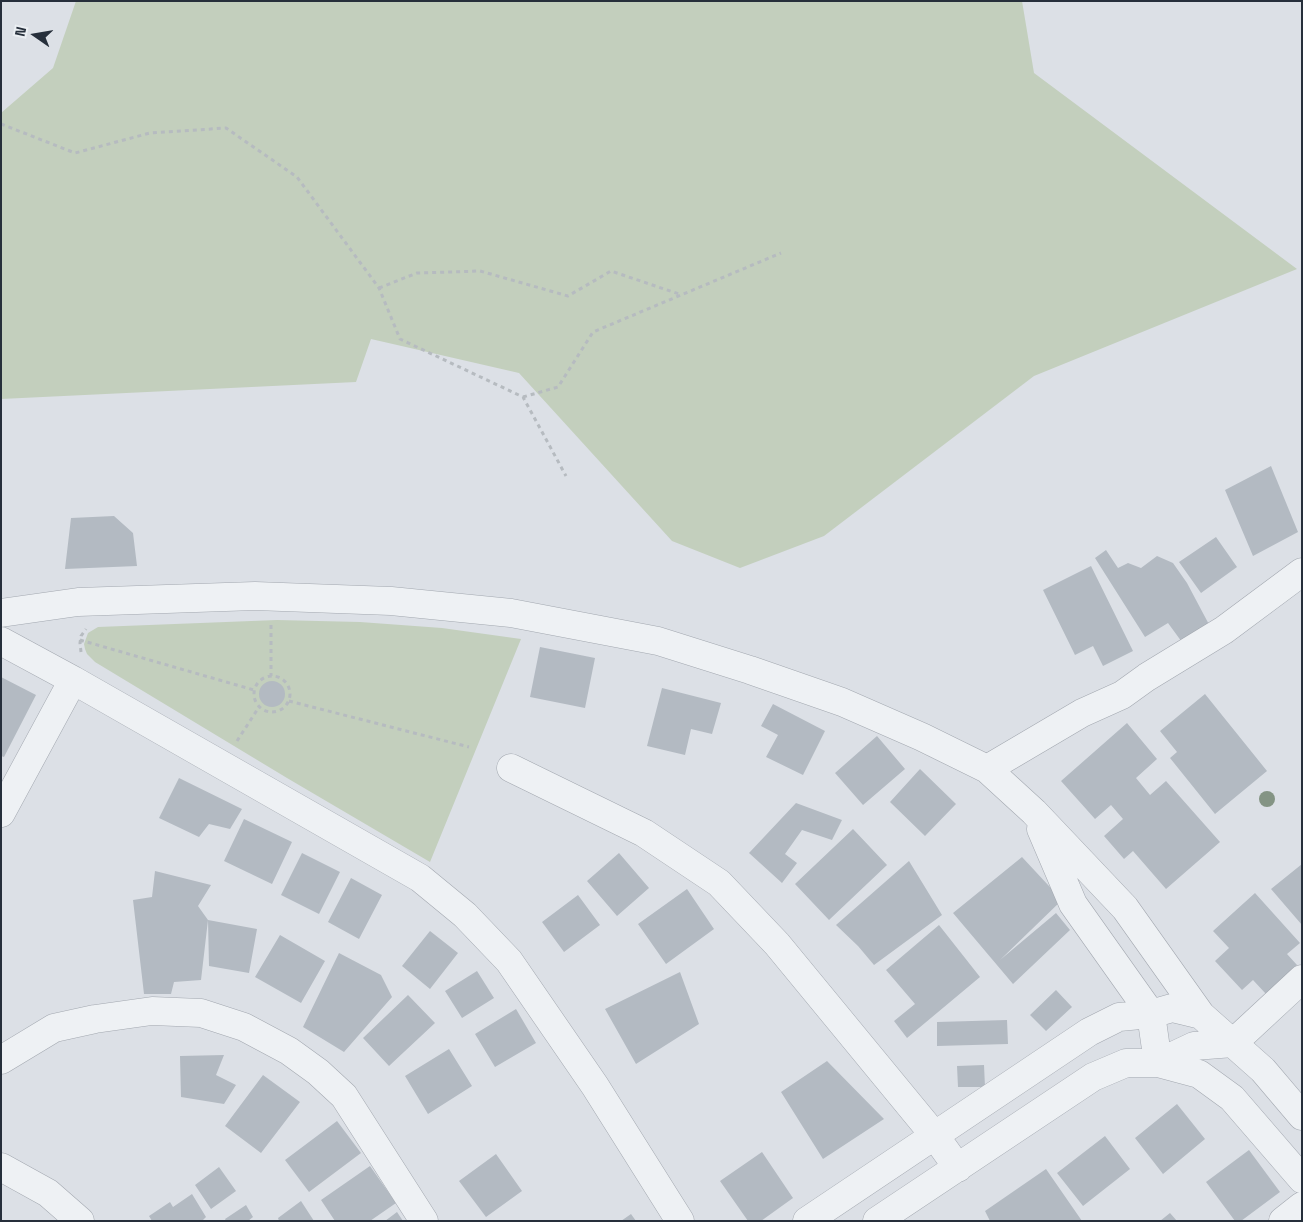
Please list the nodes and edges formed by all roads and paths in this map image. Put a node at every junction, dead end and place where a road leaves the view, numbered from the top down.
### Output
1 (1, 124) edge
2 (781, 253) dead end
3 (379, 288) junction
4 (682, 295) junction
5 (524, 397) junction
6 (566, 476) dead end
7 (1302, 572) edge
8 (1, 613) edge
9 (270, 617) dead end
10 (88, 627) dead end
11 (80, 640) junction
12 (1, 641) edge
13 (78, 669) junction
14 (271, 676) junction
15 (254, 690) junction
16 (289, 700) junction
17 (259, 707) junction
18 (236, 742) dead end
19 (468, 747) dead end
20 (511, 768) dead end
21 (987, 769) junction
22 (1034, 812) junction
23 (1, 813) edge
24 (1302, 979) edge
25 (1151, 1014) junction
26 (1201, 1015) junction
27 (1232, 1043) junction
28 (1, 1060) edge
29 (1158, 1063) junction
30 (1302, 1116) edge
31 (935, 1136) junction
32 (1, 1167) edge
33 (958, 1168) junction
34 (1302, 1179) edge
35 (1302, 1206) edge
36 (80, 1221) edge
37 (424, 1221) edge
38 (680, 1221) edge
39 (807, 1221) edge
40 (877, 1221) edge
41 (1283, 1221) edge

1 - 3 path
2 - 4 path
3 - 4 path
3 - 5 path
4 - 5 path
5 - 6 path
7 - 21 street
8 - 21 street
9 - 14 path
10 - 11 path
11 - 13 path
11 - 15 path
12 - 13 street
13 - 23 street
13 - 38 street
14 - 15 path
14 - 16 path
15 - 17 path
16 - 17 path
16 - 19 path
17 - 18 path
20 - 31 street
21 - 22 street
22 - 25 street
22 - 26 street
24 - 27 street
25 - 26 street
25 - 29 street
25 - 31 street
26 - 27 street
27 - 29 street
27 - 30 street
28 - 37 street
29 - 33 street
29 - 34 street
31 - 33 street
31 - 39 street
32 - 36 street
33 - 40 street
35 - 41 street

